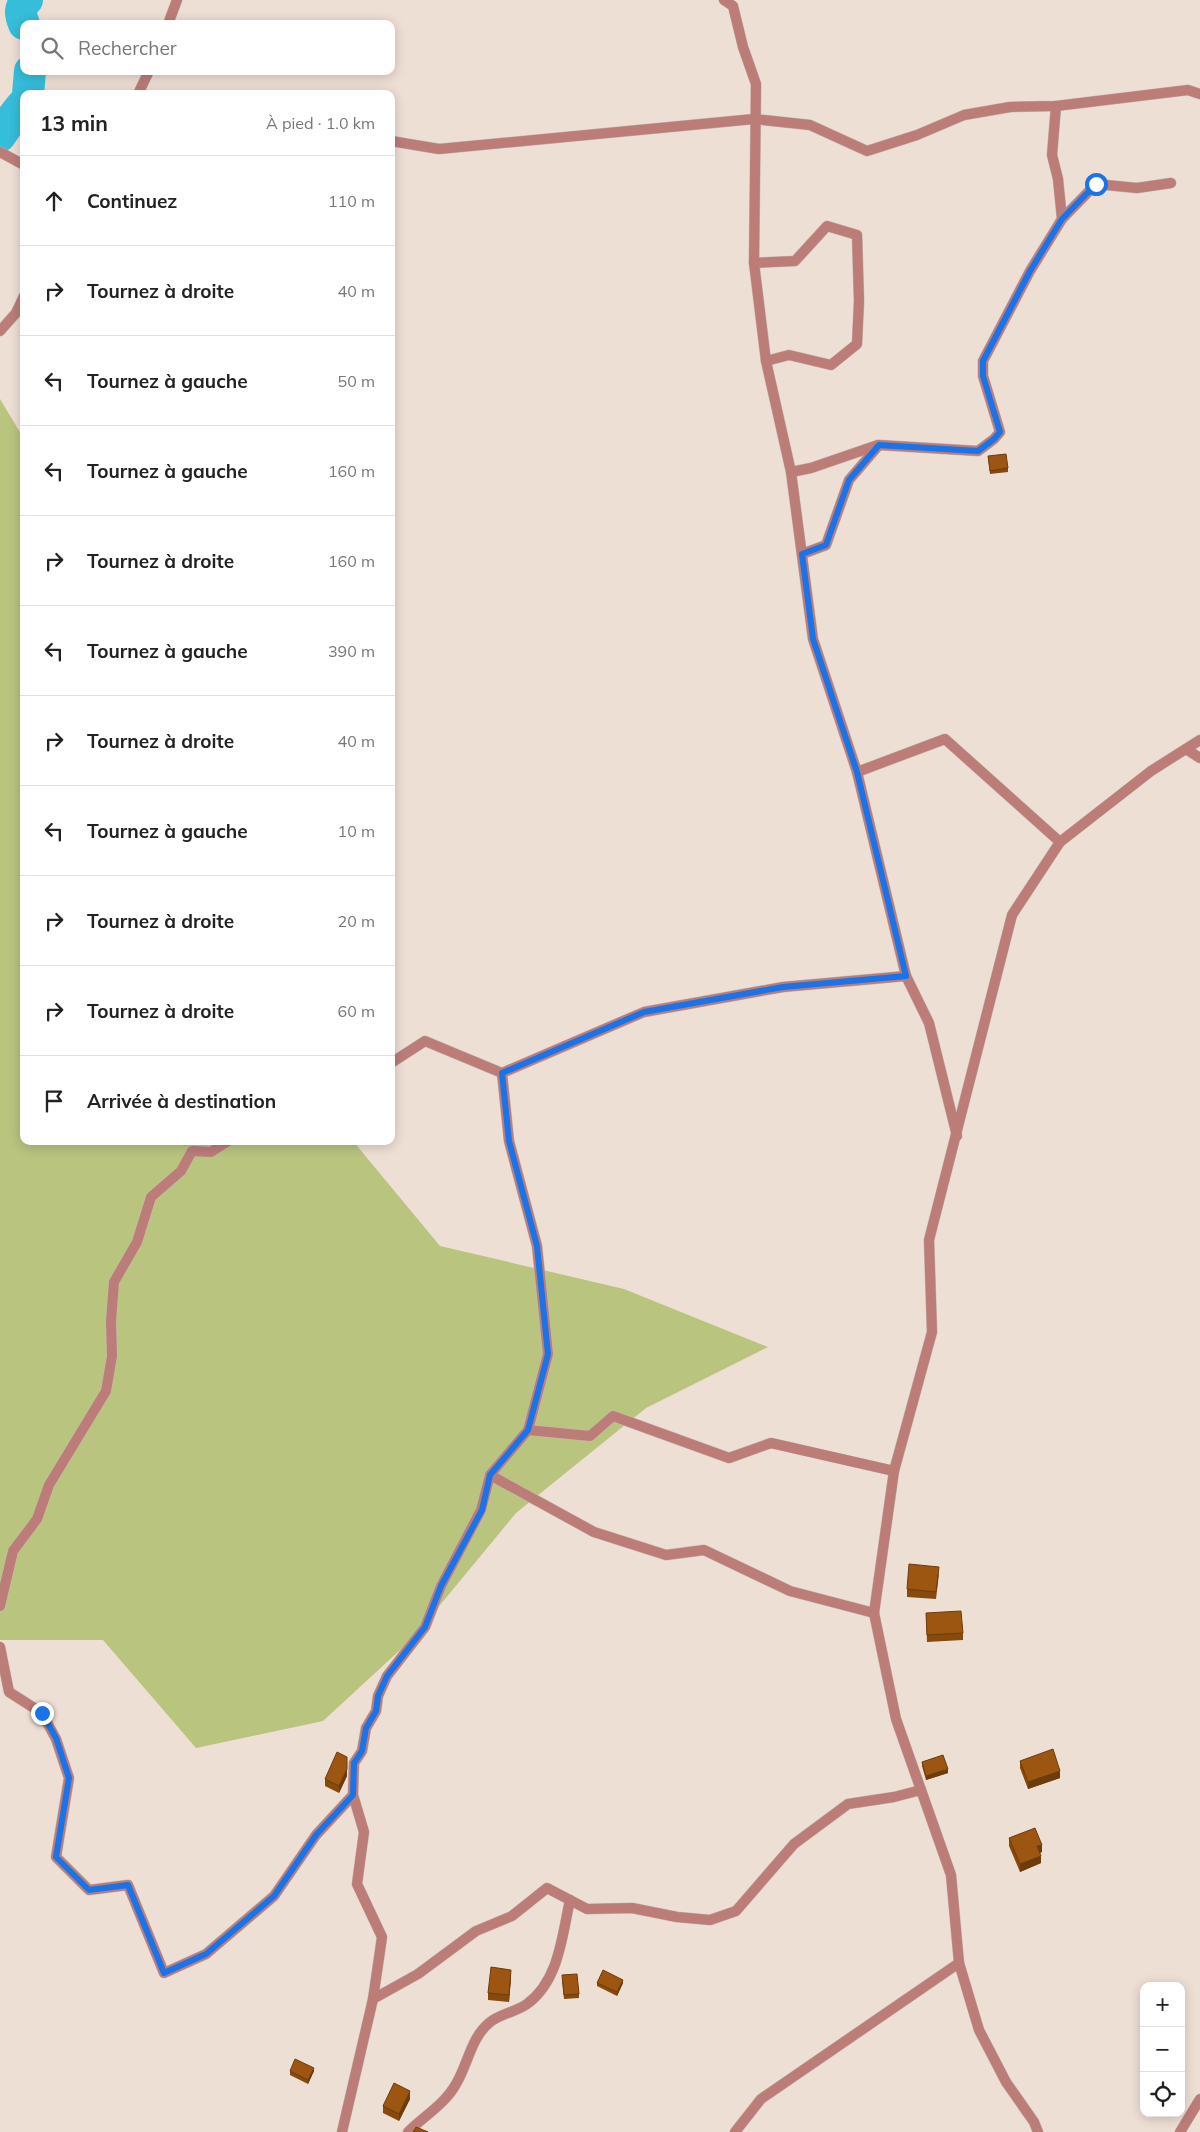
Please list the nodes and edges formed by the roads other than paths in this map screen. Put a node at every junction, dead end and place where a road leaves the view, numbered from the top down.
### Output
1 (176, 0) edge
2 (730, 2) edge
3 (169, 20) edge
4 (148, 75) edge
5 (140, 90) edge
6 (1200, 94) edge
7 (1056, 106) junction
8 (754, 119) junction
9 (395, 143) edge
10 (0, 152) edge
11 (20, 163) edge
12 (1171, 183) dead end
13 (1062, 219) junction
14 (754, 263) junction
15 (20, 304) edge
16 (0, 331) edge
17 (766, 360) junction
18 (879, 445) junction
19 (791, 472) junction
20 (802, 554) junction
21 (1200, 740) edge
22 (1186, 748) junction
23 (1200, 758) edge
24 (857, 772) junction
25 (1060, 842) junction
26 (906, 976) junction
27 (395, 1060) edge
28 (502, 1073) junction
29 (957, 1137) junction
30 (222, 1145) edge
31 (528, 1430) junction
32 (894, 1470) junction
33 (490, 1475) junction
34 (0, 1606) edge
35 (874, 1614) junction
36 (0, 1647) edge
37 (921, 1790) junction
38 (353, 1795) junction
39 (570, 1900) junction
40 (959, 1962) junction
41 (373, 1999) junction
42 (1200, 2099) edge
43 (342, 2132) edge
44 (408, 2132) edge
45 (734, 2132) edge
46 (1038, 2132) edge
47 (1180, 2132) edge

1 - 3 street
2 - 8 street
4 - 5 street
6 - 7 street
7 - 8 street
7 - 13 street
8 - 9 street
8 - 14 street
10 - 11 street
12 - 13 street
13 - 18 street
14 - 17 street
14 - 17 street
15 - 16 street
17 - 19 street
18 - 19 street
18 - 20 street
19 - 20 street
20 - 24 street
21 - 22 street
22 - 23 street
22 - 25 street
24 - 25 street
24 - 26 street
25 - 29 street
26 - 28 street
26 - 29 street
27 - 28 street
28 - 31 street
29 - 32 street
30 - 34 street
31 - 32 street
31 - 33 street
32 - 35 street
33 - 35 street
33 - 38 street
35 - 37 street
36 - 38 street
37 - 39 street
37 - 40 street
38 - 41 street
39 - 41 street
39 - 44 street
40 - 45 street
40 - 46 street
41 - 43 street
42 - 47 street

